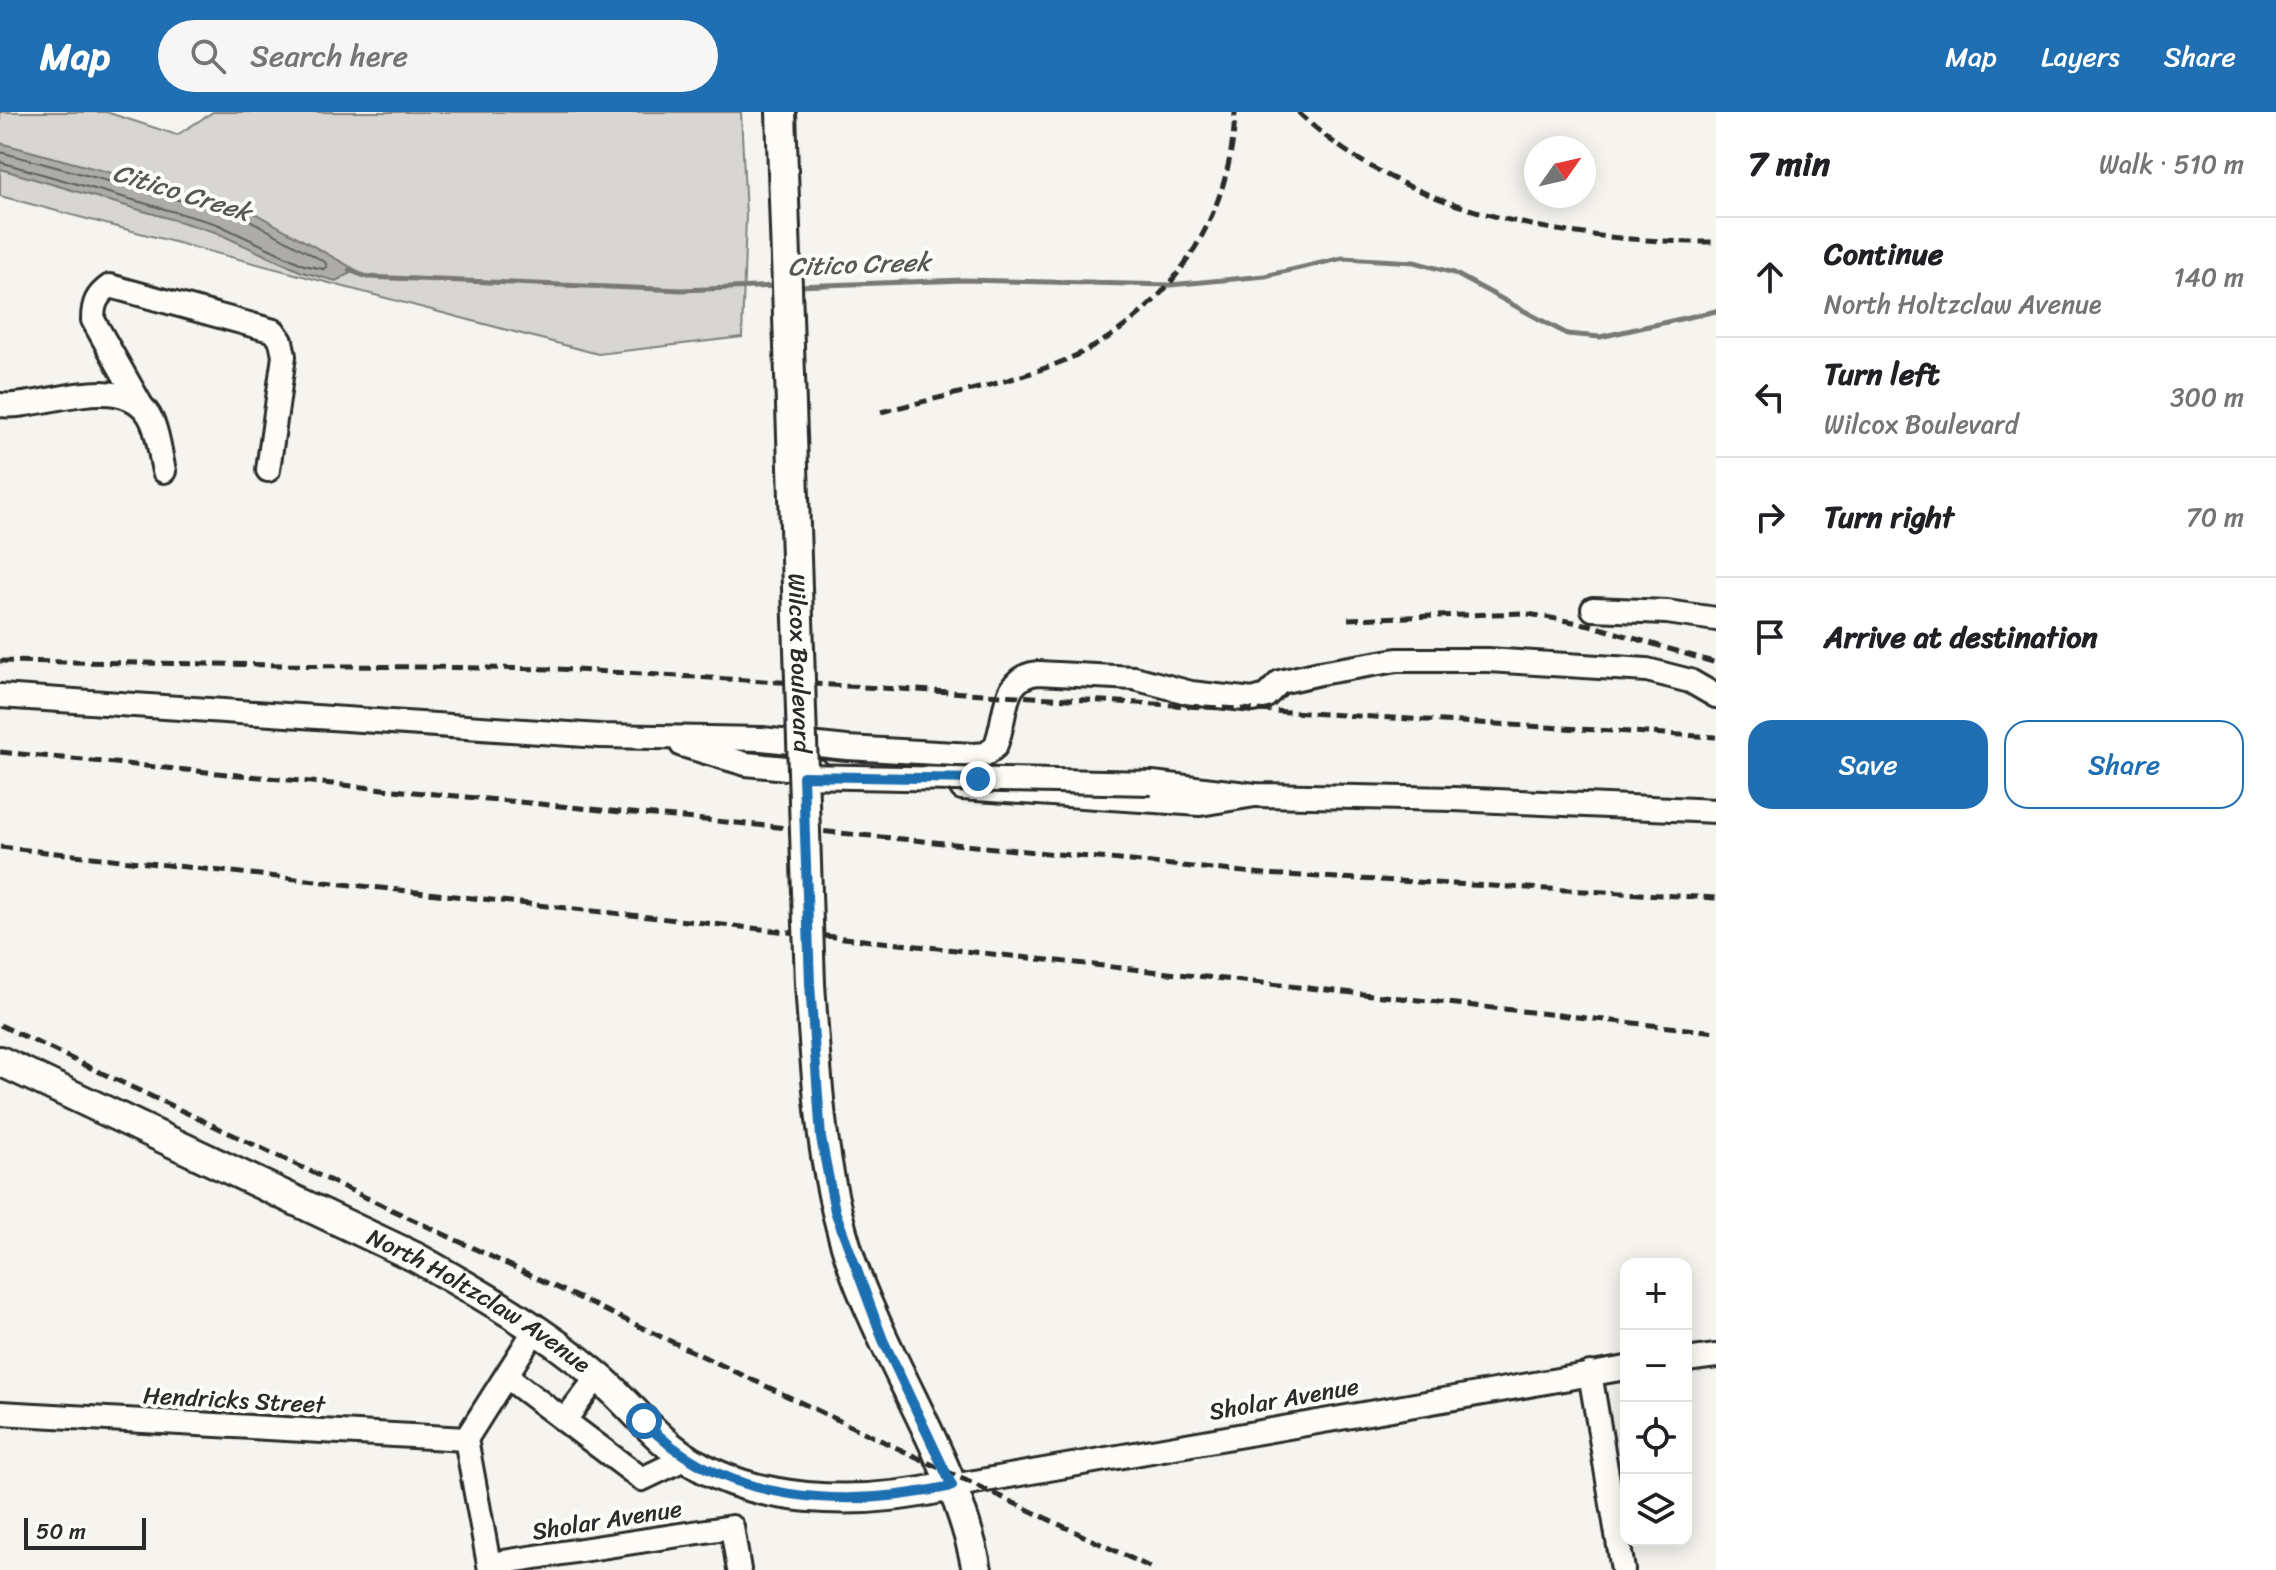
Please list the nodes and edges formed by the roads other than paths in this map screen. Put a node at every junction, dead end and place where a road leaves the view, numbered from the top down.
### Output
1 (781, 112) edge
2 (0, 405) edge
3 (141, 405) junction
4 (268, 470) dead end
5 (164, 471) dead end
6 (1593, 609) dead end
7 (1716, 619) edge
8 (0, 696) edge
9 (1716, 696) edge
10 (646, 736) junction
11 (803, 776) junction
12 (1255, 795) junction
13 (1716, 811) edge
14 (0, 1061) edge
15 (535, 1330) junction
16 (1716, 1356) edge
17 (1692, 1359) edge
18 (1620, 1369) edge
19 (1590, 1373) junction
20 (598, 1376) junction
21 (507, 1377) junction
22 (0, 1413) edge
23 (565, 1420) junction
24 (466, 1439) junction
25 (686, 1458) junction
26 (952, 1486) junction
27 (490, 1567) edge
28 (739, 1570) edge
29 (977, 1570) edge
30 (1623, 1570) edge

1 - 11 main road, Wilcox Boulevard, bridge
2 - 3 street
3 - 4 street
3 - 5 street
6 - 7 street
8 - 10 street
9 - 10 street
10 - 12 street
11 - 12 street, bridge
11 - 26 main road, Wilcox Boulevard, bridge
12 - 13 street
14 - 15 main road, North Holtzclaw Avenue
15 - 20 main road, North Holtzclaw Avenue
15 - 21 street
16 - 17 street
18 - 19 street, Sholar Avenue
19 - 26 street, Sholar Avenue
19 - 30 street
20 - 23 street
20 - 25 main road, North Holtzclaw Avenue
21 - 23 street
21 - 24 street
22 - 24 street, Hendricks Street
23 - 25 street
24 - 27 street
25 - 26 main road, North Holtzclaw Avenue
26 - 29 main road, Wilcox Boulevard
27 - 28 street, Sholar Avenue

